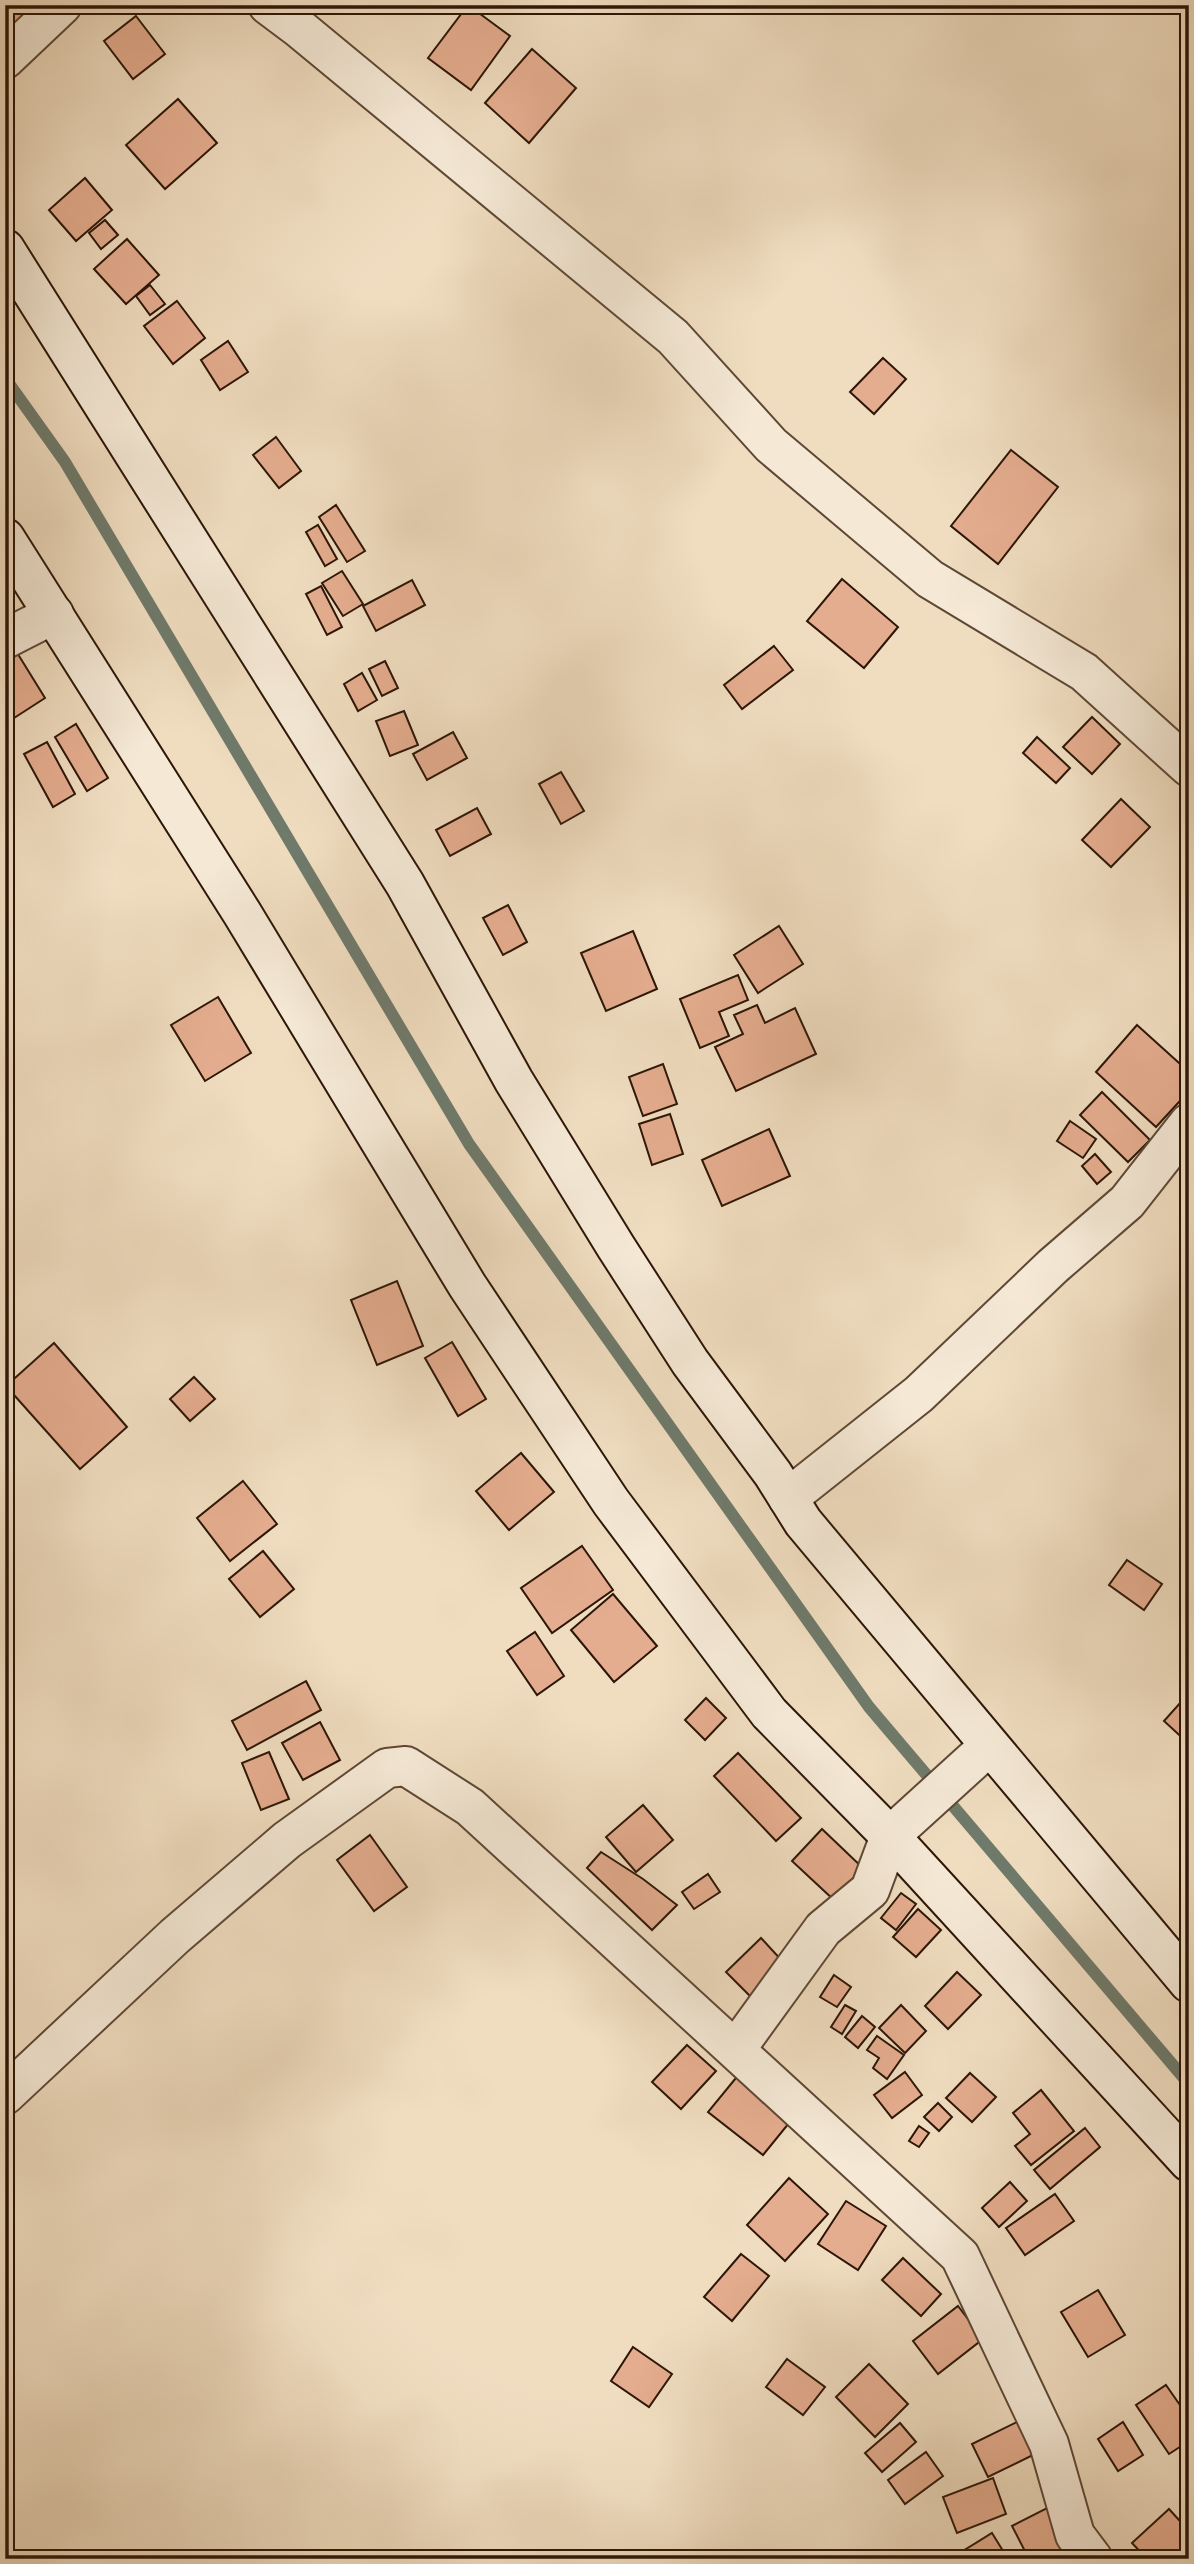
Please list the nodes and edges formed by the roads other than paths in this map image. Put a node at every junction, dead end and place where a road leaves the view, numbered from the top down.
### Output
1 (62, 5) edge
2 (268, 5) edge
3 (5, 59) edge
4 (5, 249) edge
5 (5, 538) edge
6 (54, 614) junction
7 (5, 639) edge
8 (1189, 767) edge
9 (1189, 1123) edge
10 (788, 1498) junction
11 (989, 1746) junction
12 (890, 1836) junction
13 (1189, 1983) edge
14 (736, 2049) junction
15 (5, 2095) edge
16 (1189, 2162) edge
17 (1093, 2559) edge

1 - 3 main road
2 - 8 main road
4 - 10 main road
5 - 6 main road
6 - 7 main road
6 - 12 main road
9 - 10 main road
10 - 11 main road
11 - 12 main road
11 - 13 main road
12 - 14 main road
12 - 16 main road
14 - 15 main road
14 - 17 main road

